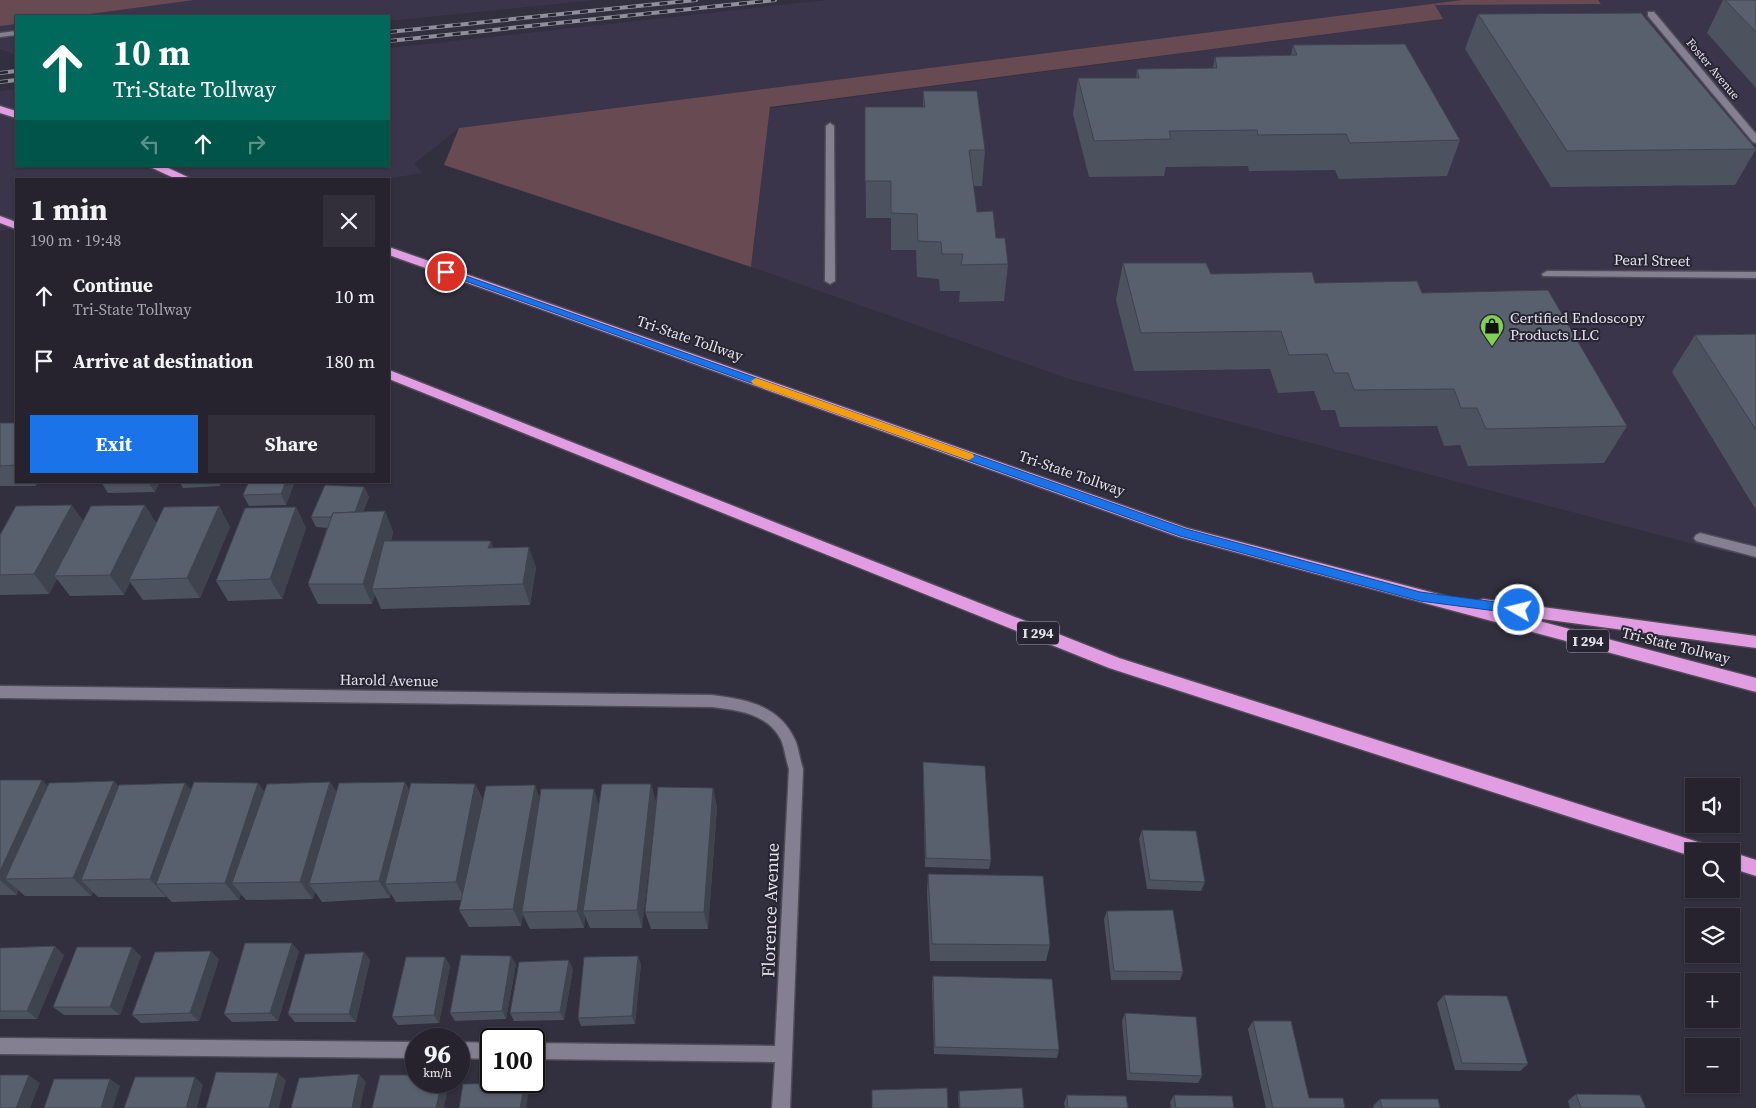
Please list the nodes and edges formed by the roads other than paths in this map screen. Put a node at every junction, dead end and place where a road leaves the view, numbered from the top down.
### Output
1 (1651, 14) dead end
2 (15, 33) edge
3 (0, 35) edge
4 (0, 109) edge
5 (15, 115) edge
6 (830, 126) dead end
7 (1756, 140) edge
8 (157, 167) edge
9 (184, 178) edge
10 (0, 219) edge
11 (15, 226) edge
12 (390, 251) edge
13 (1547, 274) dead end
14 (1756, 276) edge
15 (830, 281) dead end
16 (390, 374) edge
17 (1700, 538) dead end
18 (1756, 552) edge
19 (1420, 596) junction
20 (1756, 642) edge
21 (1756, 685) edge
22 (0, 692) edge
23 (774, 720) joint
24 (1685, 846) edge
25 (1740, 863) edge
26 (1756, 868) edge
27 (0, 1046) edge
28 (405, 1050) edge
29 (545, 1051) edge
30 (784, 1054) junction
31 (782, 1108) edge

1 - 7 street, Foster Avenue
2 - 3 street
4 - 5 highway
6 - 15 street
8 - 9 highway
10 - 11 highway
12 - 19 highway, Tri-State Tollway / I 294
13 - 14 street, Pearl Street
16 - 24 highway, I 294
17 - 18 street
19 - 20 highway
19 - 21 highway, Tri-State Tollway / I 294
22 - 23 street, Harold Avenue
23 - 30 street, Florence Avenue
25 - 26 highway
27 - 28 street
29 - 30 street
30 - 31 street, Florence Avenue

